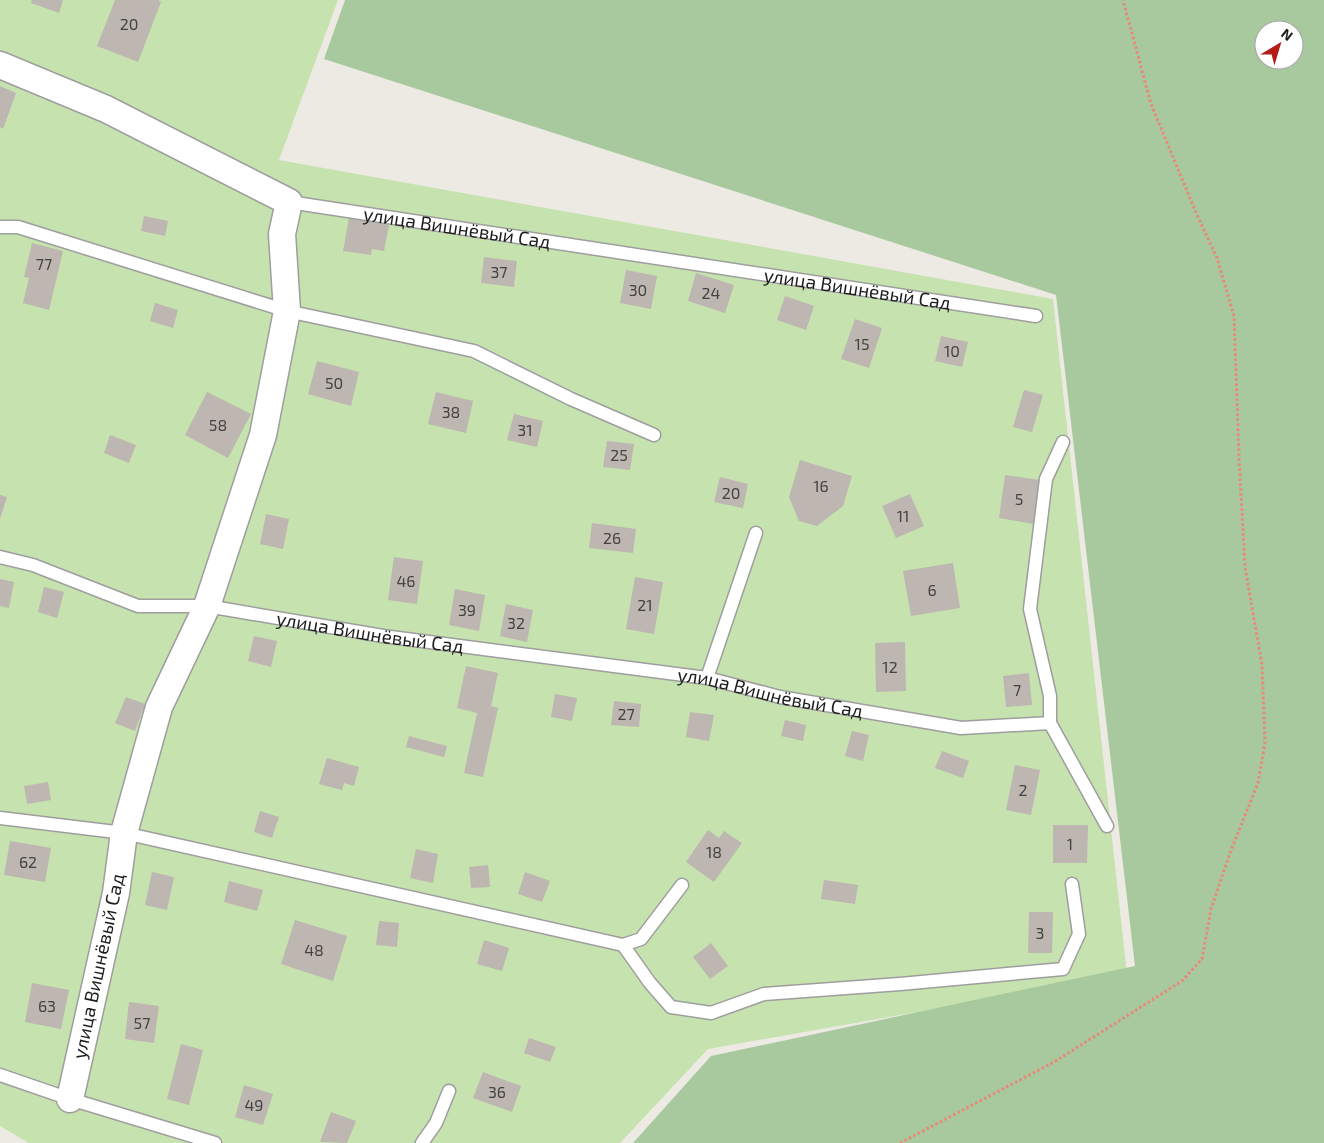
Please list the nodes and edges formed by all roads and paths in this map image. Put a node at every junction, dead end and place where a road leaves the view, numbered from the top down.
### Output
1 (1123, 0) edge
2 (0, 65) edge
3 (289, 202) junction
4 (0, 227) edge
5 (287, 311) junction
6 (1036, 316) dead end
7 (654, 435) dead end
8 (1063, 442) dead end
9 (756, 533) dead end
10 (0, 557) edge
11 (207, 606) junction
12 (707, 678) junction
13 (1050, 723) junction
14 (0, 818) edge
15 (1106, 826) dead end
16 (124, 833) junction
17 (1072, 884) dead end
18 (682, 885) dead end
19 (623, 945) junction
20 (0, 1075) edge
21 (449, 1091) dead end
22 (70, 1099) junction
23 (215, 1143) edge
24 (422, 1143) edge
25 (900, 1143) edge

1 - 25 path
2 - 3 street
3 - 5 street, улица Вишнёвый Сад
3 - 6 lane, улица Вишнёвый Сад
4 - 5 lane
5 - 7 lane
5 - 11 street, улица Вишнёвый Сад
8 - 13 lane
9 - 12 lane
10 - 11 lane, улица Вишнёвый Сад
11 - 12 lane, улица Вишнёвый Сад
11 - 16 street, улица Вишнёвый Сад
12 - 13 lane, улица Вишнёвый Сад
13 - 15 lane
14 - 16 lane
16 - 19 lane
16 - 22 street, улица Вишнёвый Сад
17 - 19 lane
18 - 19 lane
20 - 22 lane
21 - 24 lane
22 - 23 lane

